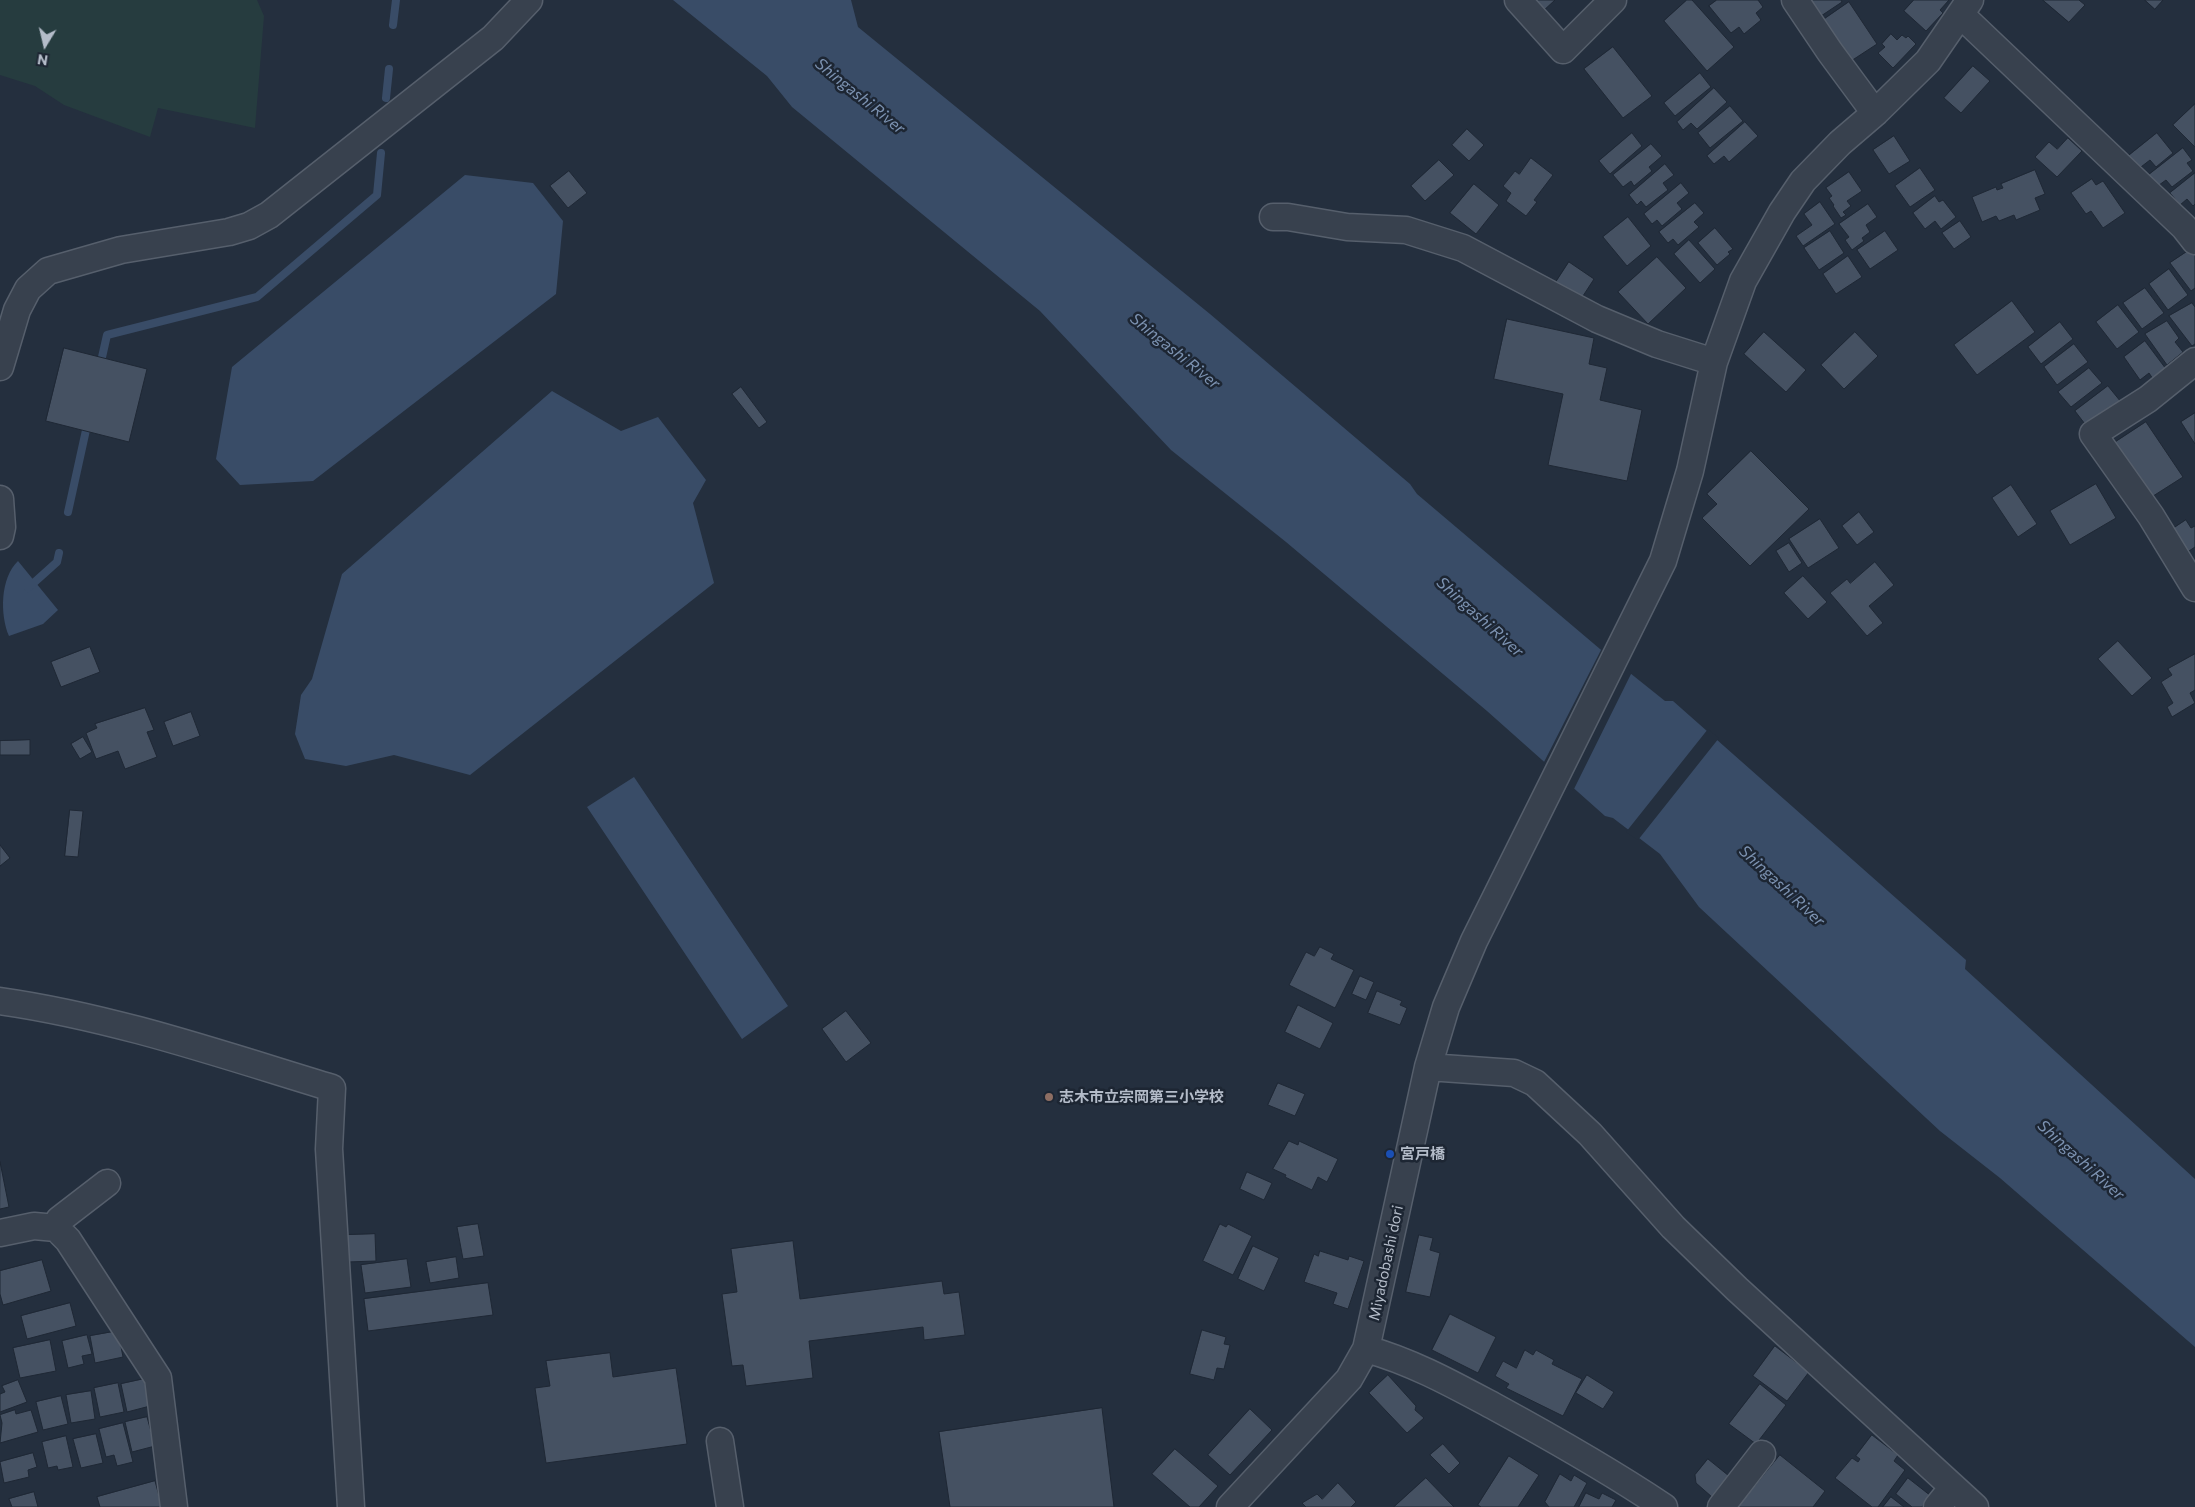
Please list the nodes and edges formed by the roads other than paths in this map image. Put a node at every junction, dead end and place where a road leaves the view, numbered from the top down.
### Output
1 (529, 0) edge
2 (1518, 0) edge
3 (1613, 0) edge
4 (1795, 0) edge
5 (1965, 8) edge
6 (1875, 113) junction
7 (1273, 217) dead end
8 (2195, 241) edge
9 (2195, 361) edge
10 (1714, 362) junction
11 (0, 367) edge
12 (0, 499) edge
13 (0, 536) edge
14 (2195, 588) edge
15 (0, 1001) edge
16 (1428, 1067) junction
17 (107, 1183) dead end
18 (56, 1228) junction
19 (0, 1233) edge
20 (1366, 1348) junction
21 (720, 1441) dead end
22 (1762, 1454) dead end
23 (1953, 1486) junction
24 (1635, 1499) edge
25 (174, 1507) edge
26 (351, 1507) edge
27 (730, 1507) edge
28 (1230, 1507) edge
29 (1664, 1507) edge
30 (1721, 1507) edge
31 (1936, 1507) edge
32 (1975, 1507) edge

1 - 11 street
2 - 3 street
4 - 6 street
5 - 6 street, Miyadobashi dori
5 - 8 street
6 - 10 street, Miyadobashi dori
7 - 10 street
9 - 14 street
10 - 16 street, Miyadobashi dori
12 - 13 street
15 - 26 street
16 - 20 street, Miyadobashi dori
16 - 23 street
17 - 18 street
18 - 19 street
18 - 25 street
20 - 24 street
20 - 28 street, Miyadobashi dori
21 - 27 street
22 - 30 street
23 - 31 street
23 - 32 street
24 - 29 street

